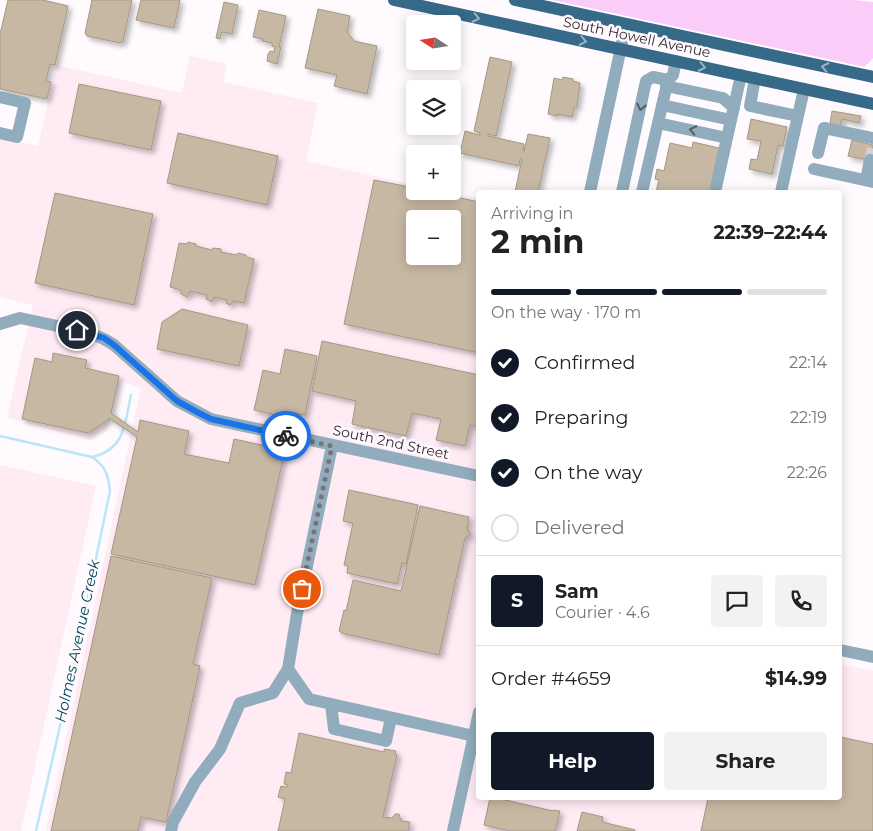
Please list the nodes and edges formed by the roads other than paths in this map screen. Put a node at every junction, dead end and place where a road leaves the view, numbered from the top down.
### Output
1 (394, 0) edge
2 (514, 0) edge
3 (626, 24) junction
4 (620, 49) junction
5 (676, 61) junction
6 (741, 75) junction
7 (873, 77) edge
8 (755, 78) junction
9 (667, 83) junction
10 (804, 89) junction
11 (0, 97) edge
12 (873, 104) edge
13 (662, 105) junction
14 (732, 114) junction
15 (798, 116) junction
16 (658, 123) junction
17 (0, 133) edge
18 (727, 138) junction
19 (873, 138) edge
20 (818, 153) dead end
21 (870, 160) dead end
22 (814, 169) dead end
23 (869, 181) edge
24 (590, 190) edge
25 (622, 190) edge
26 (642, 190) edge
27 (715, 190) edge
28 (782, 190) edge
29 (0, 324) edge
30 (332, 446) junction
31 (476, 475) edge
32 (842, 650) edge
33 (873, 657) edge
34 (288, 669) junction
35 (331, 704) junction
36 (391, 718) junction
37 (476, 726) edge
38 (474, 736) junction
39 (171, 831) edge
40 (453, 831) edge

1 -> 4 main road, South Howell Avenue
2 - 3 main road, South Howell Avenue
3 - 4 street
7 -> 3 main road, South Howell Avenue
4 - 5 main road, South Howell Avenue
4 - 24 street
5 -> 6 main road, South Howell Avenue
5 - 9 street
6 - 8 main road, South Howell Avenue
6 - 14 street
8 - 10 main road, South Howell Avenue
8 - 15 street
9 - 13 street
9 - 14 street
9 -> 25 street
10 - 12 main road, South Howell Avenue
10 - 15 street
11 - 17 street
13 - 14 street
13 - 16 street
14 - 18 street
15 - 28 street
18 -> 16 street
16 - 26 street
18 - 27 street
19 - 20 street
21 - 23 street
22 - 23 street
29 - 30 street, South 2nd Street
30 - 31 street, South 2nd Street
30 - 34 street
32 - 33 street
34 - 35 street
34 - 39 street
35 - 36 street
35 - 36 street
36 - 38 street
37 - 38 street
38 - 40 street

